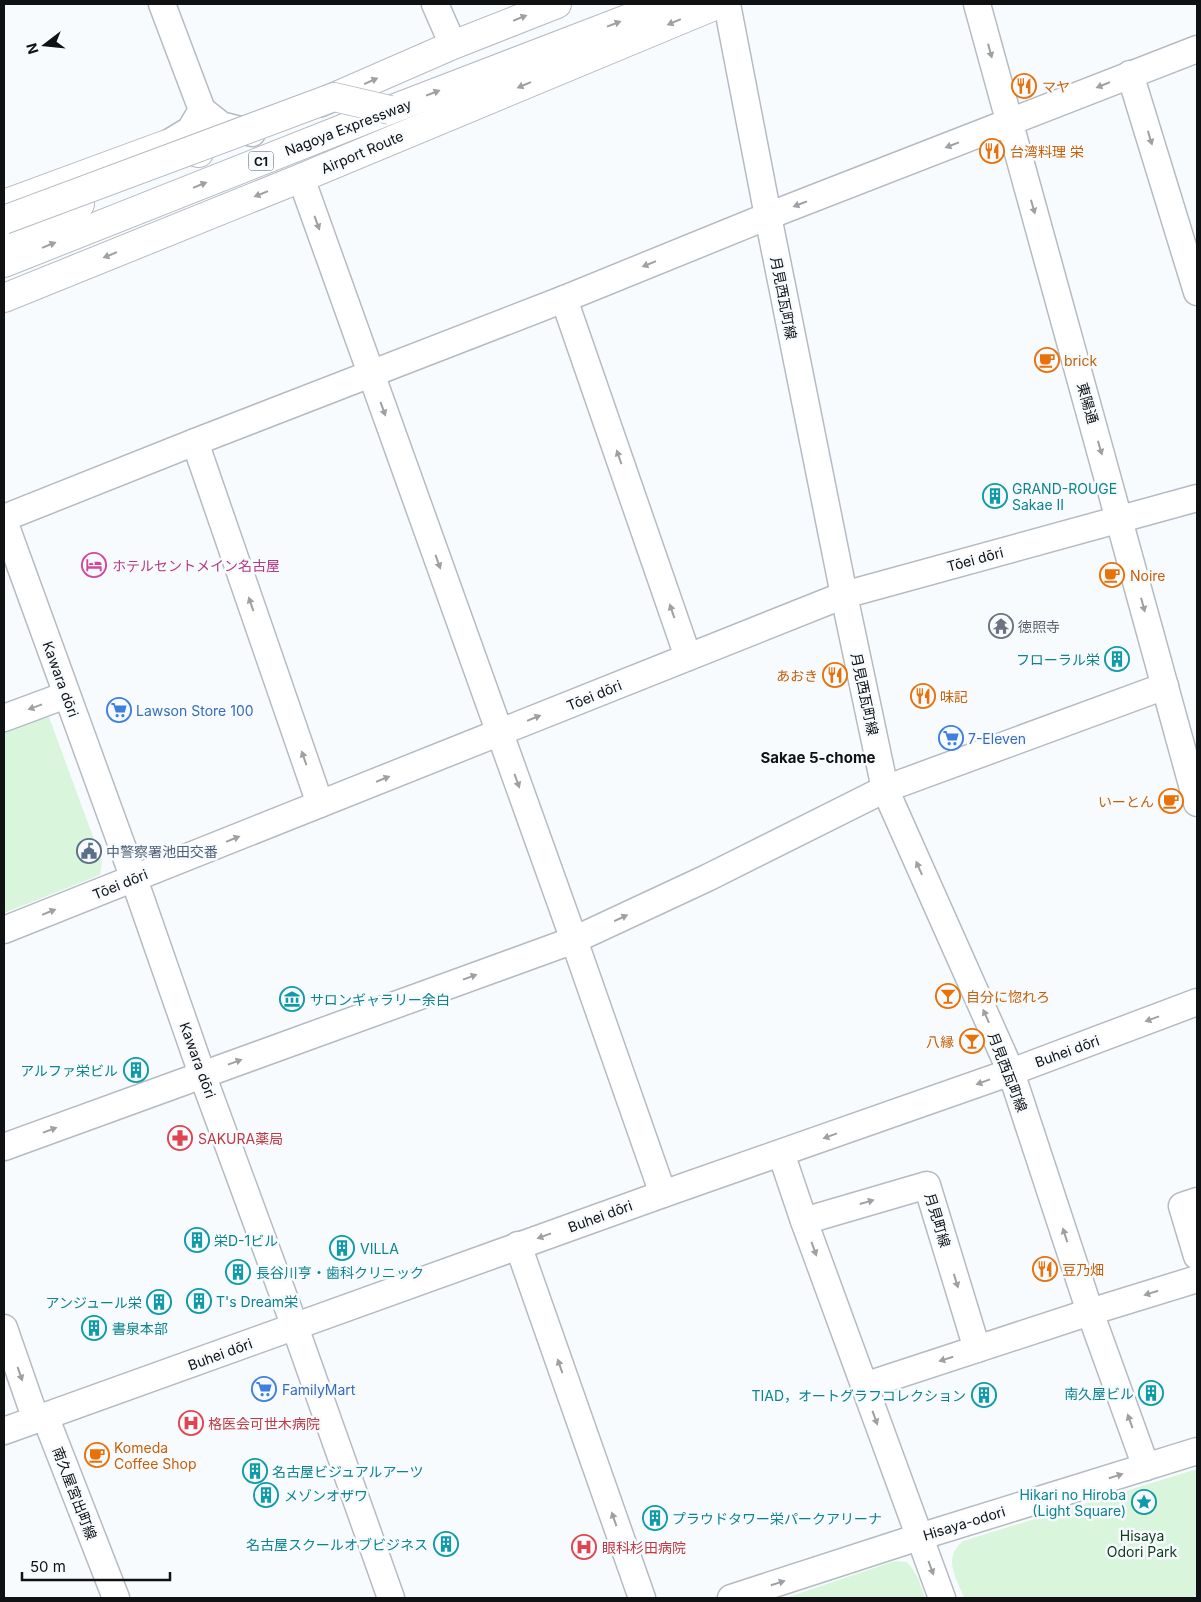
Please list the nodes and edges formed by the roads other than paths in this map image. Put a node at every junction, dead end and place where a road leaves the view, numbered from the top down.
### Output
1 (162, 4) edge
2 (435, 4) edge
3 (557, 4) edge
4 (615, 4) edge
5 (666, 4) edge
6 (719, 4) edge
7 (727, 4) edge
8 (977, 4) edge
9 (453, 45) junction
10 (1197, 49) edge
11 (519, 60) junction
12 (1130, 74) junction
13 (202, 110) junction
14 (390, 110) junction
15 (1010, 123) junction
16 (252, 132) junction
17 (166, 144) junction
18 (199, 153) junction
19 (301, 178) junction
20 (4, 204) edge
21 (768, 216) junction
22 (4, 220) edge
23 (4, 237) edge
24 (4, 263) edge
25 (1197, 292) edge
26 (4, 298) edge
27 (564, 299) junction
28 (370, 374) junction
29 (195, 442) junction
30 (1197, 498) edge
31 (1120, 519) junction
32 (4, 520) edge
33 (844, 595) junction
34 (688, 657) junction
35 (1165, 686) junction
36 (66, 695) junction
37 (4, 718) edge
38 (499, 732) junction
39 (885, 789) junction
40 (320, 804) junction
41 (1197, 804) edge
42 (134, 879) junction
43 (4, 930) edge
44 (574, 940) junction
45 (1197, 1002) edge
46 (1011, 1072) junction
47 (202, 1074) junction
48 (4, 1147) edge
49 (781, 1153) junction
50 (663, 1194) junction
51 (1197, 1201) edge
52 (804, 1220) junction
53 (518, 1246) junction
54 (1197, 1256) edge
55 (1197, 1279) edge
56 (1090, 1312) junction
57 (295, 1327) junction
58 (4, 1328) edge
59 (977, 1349) junction
60 (864, 1386) junction
61 (41, 1418) junction
62 (4, 1431) edge
63 (1197, 1451) edge
64 (1146, 1467) junction
65 (919, 1537) junction
66 (116, 1598) edge
67 (391, 1598) edge
68 (642, 1598) edge
69 (732, 1598) edge
70 (942, 1598) edge

1 - 13 street
2 - 9 street
9 -> 3 main road
4 - 11 main road
11 -> 5 main road, Nagoya Expressway / C1
6 -> 19 main road, Airport Route
7 - 21 street, 月見西瓦町線
8 -> 15 street, 東陽通
16 -> 9 main road
10 - 12 street
14 -> 11 main road, Nagoya Expressway / C1
12 -> 15 street
12 -> 25 street
13 - 16 street
13 - 17 street
14 - 22 main road, bridge
24 -> 14 main road, Nagoya Expressway / C1
15 -> 21 street
15 -> 31 street, 東陽通
16 - 18 main road
17 - 18 main road
17 - 20 main road
18 - 23 main road
19 -> 26 main road, Airport Route
19 -> 28 street
21 -> 27 street
21 - 33 street, 月見西瓦町線
27 - 28 street
34 -> 27 street
28 - 29 street
28 -> 38 street
29 - 32 street
40 -> 29 street
30 - 31 street, Tōei dōri
31 - 33 street, Tōei dōri
31 -> 35 street, 東陽通
32 - 36 street, Kawara dōri
33 - 34 street, Tōei dōri
33 - 39 street, 月見西瓦町線
38 -> 34 street, Tōei dōri
35 - 39 street
35 - 41 street, 東陽通
36 -> 37 street
36 - 42 street, Kawara dōri
40 -> 38 street, Tōei dōri
38 -> 44 street
44 -> 39 street
46 -> 39 street, 月見西瓦町線
42 -> 40 street, Tōei dōri
43 -> 42 street, Tōei dōri
42 - 47 street, Kawara dōri
47 -> 44 street
44 - 50 street
45 -> 46 street, Buhei dōri
46 -> 49 street, Buhei dōri
56 -> 46 street, 月見西瓦町線
48 -> 47 street
47 - 57 street, Kawara dōri
49 - 50 street, Buhei dōri
49 - 52 street
50 -> 53 street, Buhei dōri
51 - 54 street
52 -> 59 street, 月見町線
52 -> 60 street
53 - 57 street, Buhei dōri
68 -> 53 street
55 -> 56 street
56 - 59 street
64 -> 56 street, 月見西瓦町線
57 - 61 street, Buhei dōri
57 - 67 street, Kawara dōri
58 -> 61 street, 南久屋宮出町線
59 -> 60 street
60 -> 65 street
61 - 62 street, Buhei dōri
61 - 66 street, 南久屋宮出町線
63 - 64 street, Hisaya-odori
65 -> 64 street, Hisaya-odori
69 -> 65 street, Hisaya-odori
65 -> 70 street

